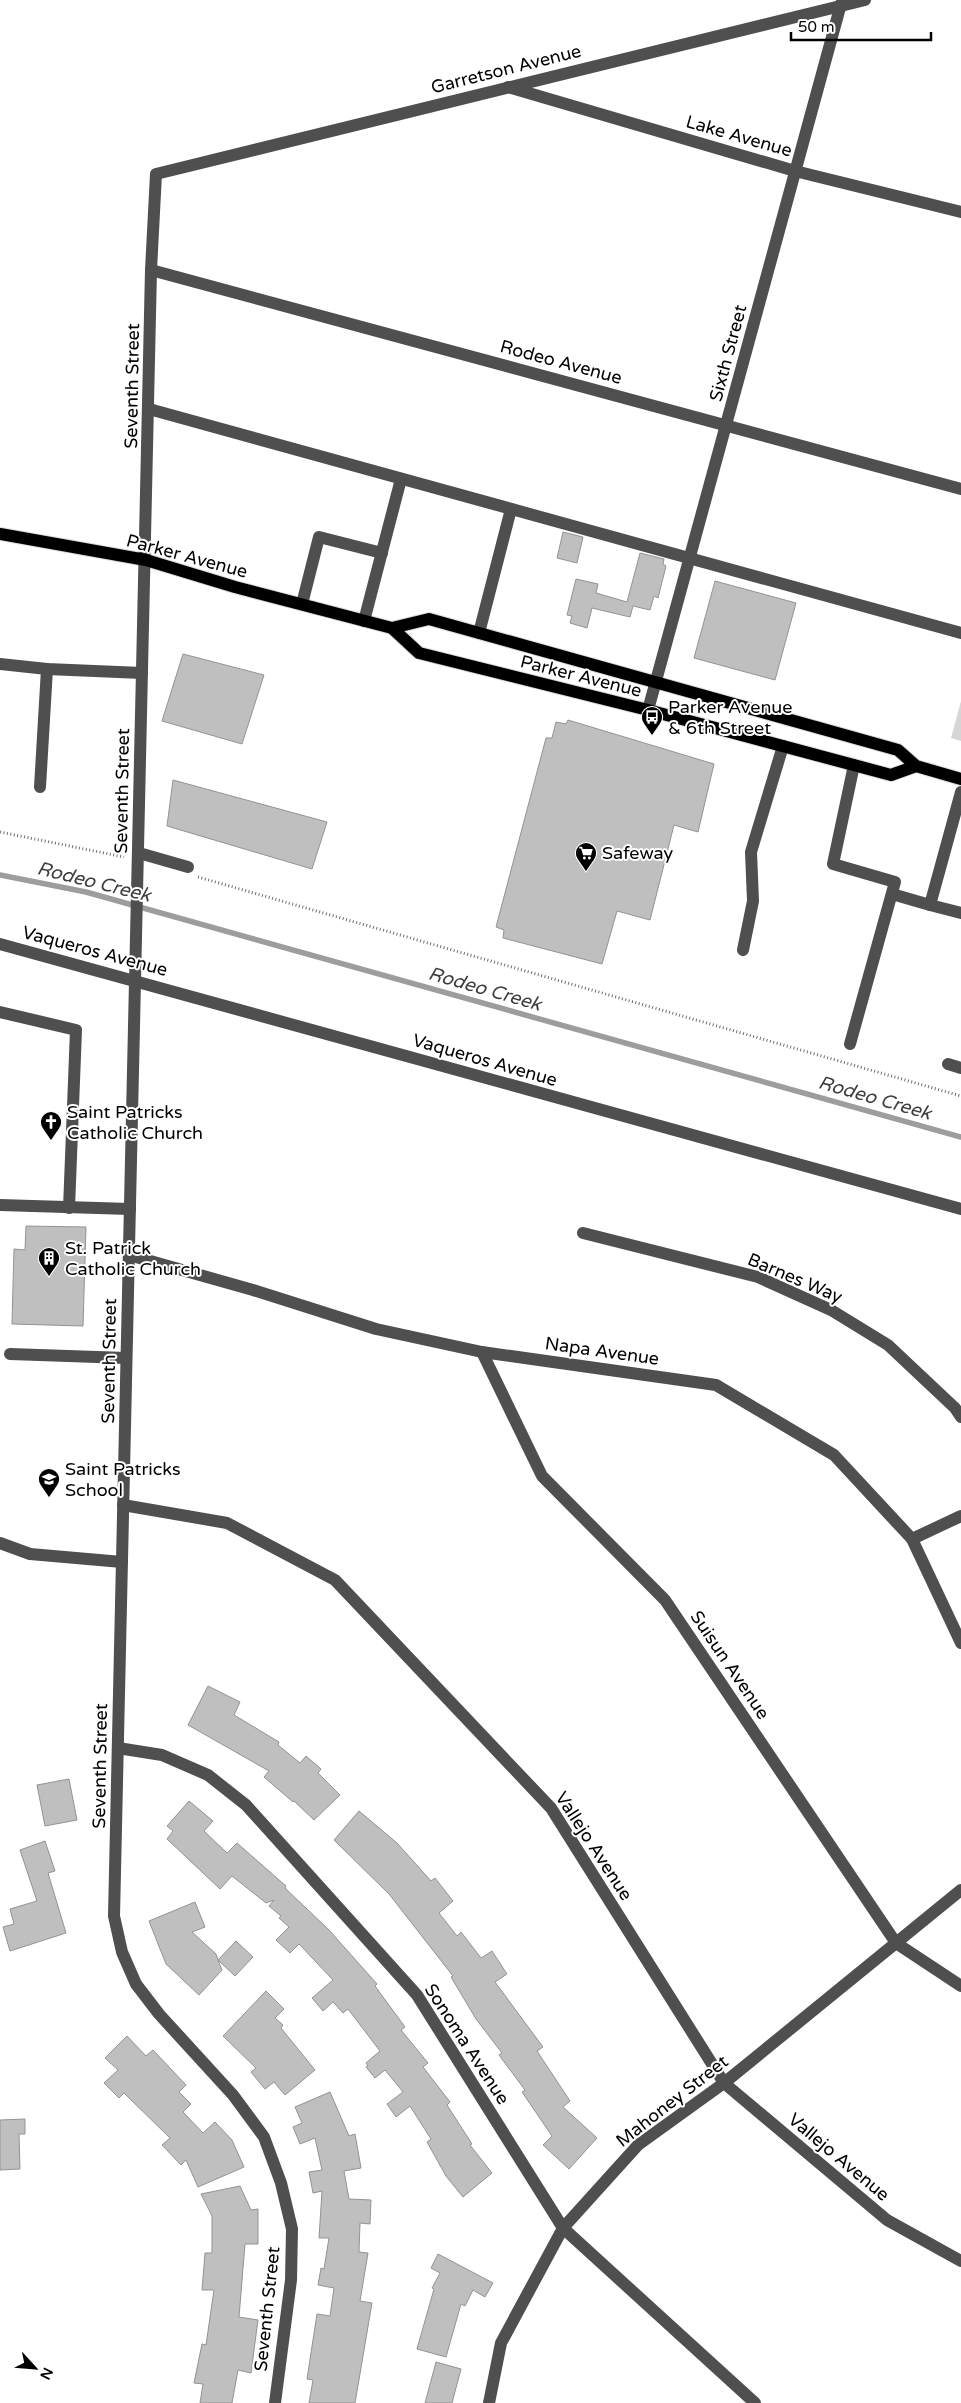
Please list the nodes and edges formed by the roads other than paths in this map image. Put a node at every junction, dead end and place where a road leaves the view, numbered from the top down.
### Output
1 (864, 0) edge
2 (841, 4) junction
3 (508, 87) junction
4 (795, 171) junction
5 (156, 174) joint
6 (961, 212) edge
7 (151, 270) junction
8 (149, 409) junction
9 (726, 425) junction
10 (402, 479) junction
11 (961, 489) edge
12 (512, 509) junction
13 (3, 533) edge
14 (382, 553) junction
15 (689, 558) junction
16 (146, 560) junction
17 (302, 604) junction
18 (364, 621) junction
19 (392, 628) junction
20 (479, 633) junction
21 (961, 633) edge
22 (0, 664) edge
23 (47, 669) junction
24 (142, 673) junction
25 (655, 682) junction
26 (648, 710) junction
27 (783, 746) junction
28 (854, 765) junction
29 (916, 766) junction
30 (961, 779) edge
31 (40, 787) dead end
32 (961, 792) edge
33 (139, 856) junction
34 (192, 872) road end
35 (892, 894) junction
36 (930, 905) junction
37 (961, 913) edge
38 (0, 944) edge
39 (743, 950) dead end
40 (135, 979) junction
41 (0, 1012) edge
42 (850, 1044) dead end
43 (948, 1064) dead end
44 (961, 1068) edge
45 (0, 1205) edge
46 (69, 1208) junction
47 (130, 1209) junction
48 (961, 1209) edge
49 (582, 1233) dead end
50 (128, 1255) junction
51 (482, 1352) junction
52 (10, 1354) dead end
53 (126, 1358) junction
54 (961, 1417) edge
55 (123, 1505) junction
56 (961, 1516) edge
57 (912, 1539) junction
58 (0, 1543) edge
59 (122, 1562) junction
60 (961, 1643) edge
61 (118, 1748) junction
62 (961, 1890) edge
63 (896, 1943) junction
64 (961, 1986) edge
65 (724, 2083) junction
66 (563, 2228) junction
67 (961, 2261) edge
68 (275, 2403) edge
69 (489, 2403) edge
70 (754, 2403) edge

1 - 2 street, Garretson Avenue
2 - 3 street, Garretson Avenue
2 - 4 street, Sixth Street
3 - 4 street, Lake Avenue
3 - 5 street, Garretson Avenue
4 - 6 street, Lake Avenue
4 - 9 street, Sixth Street
5 - 7 street, Seventh Street
7 - 8 street, Seventh Street
7 - 9 street, Rodeo Avenue
8 - 10 street
8 - 16 street, Seventh Street
9 - 11 street, Rodeo Avenue
9 - 15 street, Sixth Street
10 - 12 street
10 - 14 street
12 - 15 street
12 - 20 street
13 - 16 main road, Parker Avenue
14 - 17 street
14 - 18 street
15 - 21 street
15 - 25 street, Sixth Street
16 - 17 main road, Parker Avenue
16 - 24 street, Seventh Street
17 - 18 main road, Parker Avenue
18 - 19 main road, Parker Avenue
19 - 20 main road, Parker Avenue
19 - 26 main road, Parker Avenue
20 - 25 main road, Parker Avenue
22 - 23 street
23 - 24 street
23 - 31 street
24 - 33 street, Seventh Street
25 - 26 street, Sixth Street
25 - 29 main road, Parker Avenue
26 - 27 main road, Parker Avenue
27 - 28 main road, Parker Avenue
27 - 39 street
28 - 29 main road, Parker Avenue
28 - 35 street
29 - 30 main road, Parker Avenue
32 - 36 street
33 - 34 street
33 - 40 street, Seventh Street
35 - 36 street
35 - 42 street
36 - 37 street
38 - 40 street, Vaqueros Avenue
40 - 47 street, Seventh Street
40 - 48 street, Vaqueros Avenue
41 - 46 street
43 - 44 street
45 - 46 street
46 - 47 street
47 - 50 street, Seventh Street
49 - 54 street, Barnes Way
50 - 51 street, Napa Avenue
50 - 53 street, Seventh Street
51 - 57 street, Napa Avenue
51 - 63 street, Suisun Avenue
52 - 53 street
53 - 55 street, Seventh Street
55 - 59 street, Seventh Street
55 - 65 street, Vallejo Avenue
56 - 57 street
57 - 60 street, Napa Avenue
58 - 59 street
59 - 61 street, Seventh Street
61 - 66 street, Sonoma Avenue
61 - 68 street, Seventh Street
62 - 63 street, Mahoney Street
63 - 64 street, Suisun Avenue
63 - 65 street, Mahoney Street
65 - 66 street, Mahoney Street
65 - 67 street, Vallejo Avenue
66 - 69 street, Mahoney Street
66 - 70 street, Sonoma Avenue

